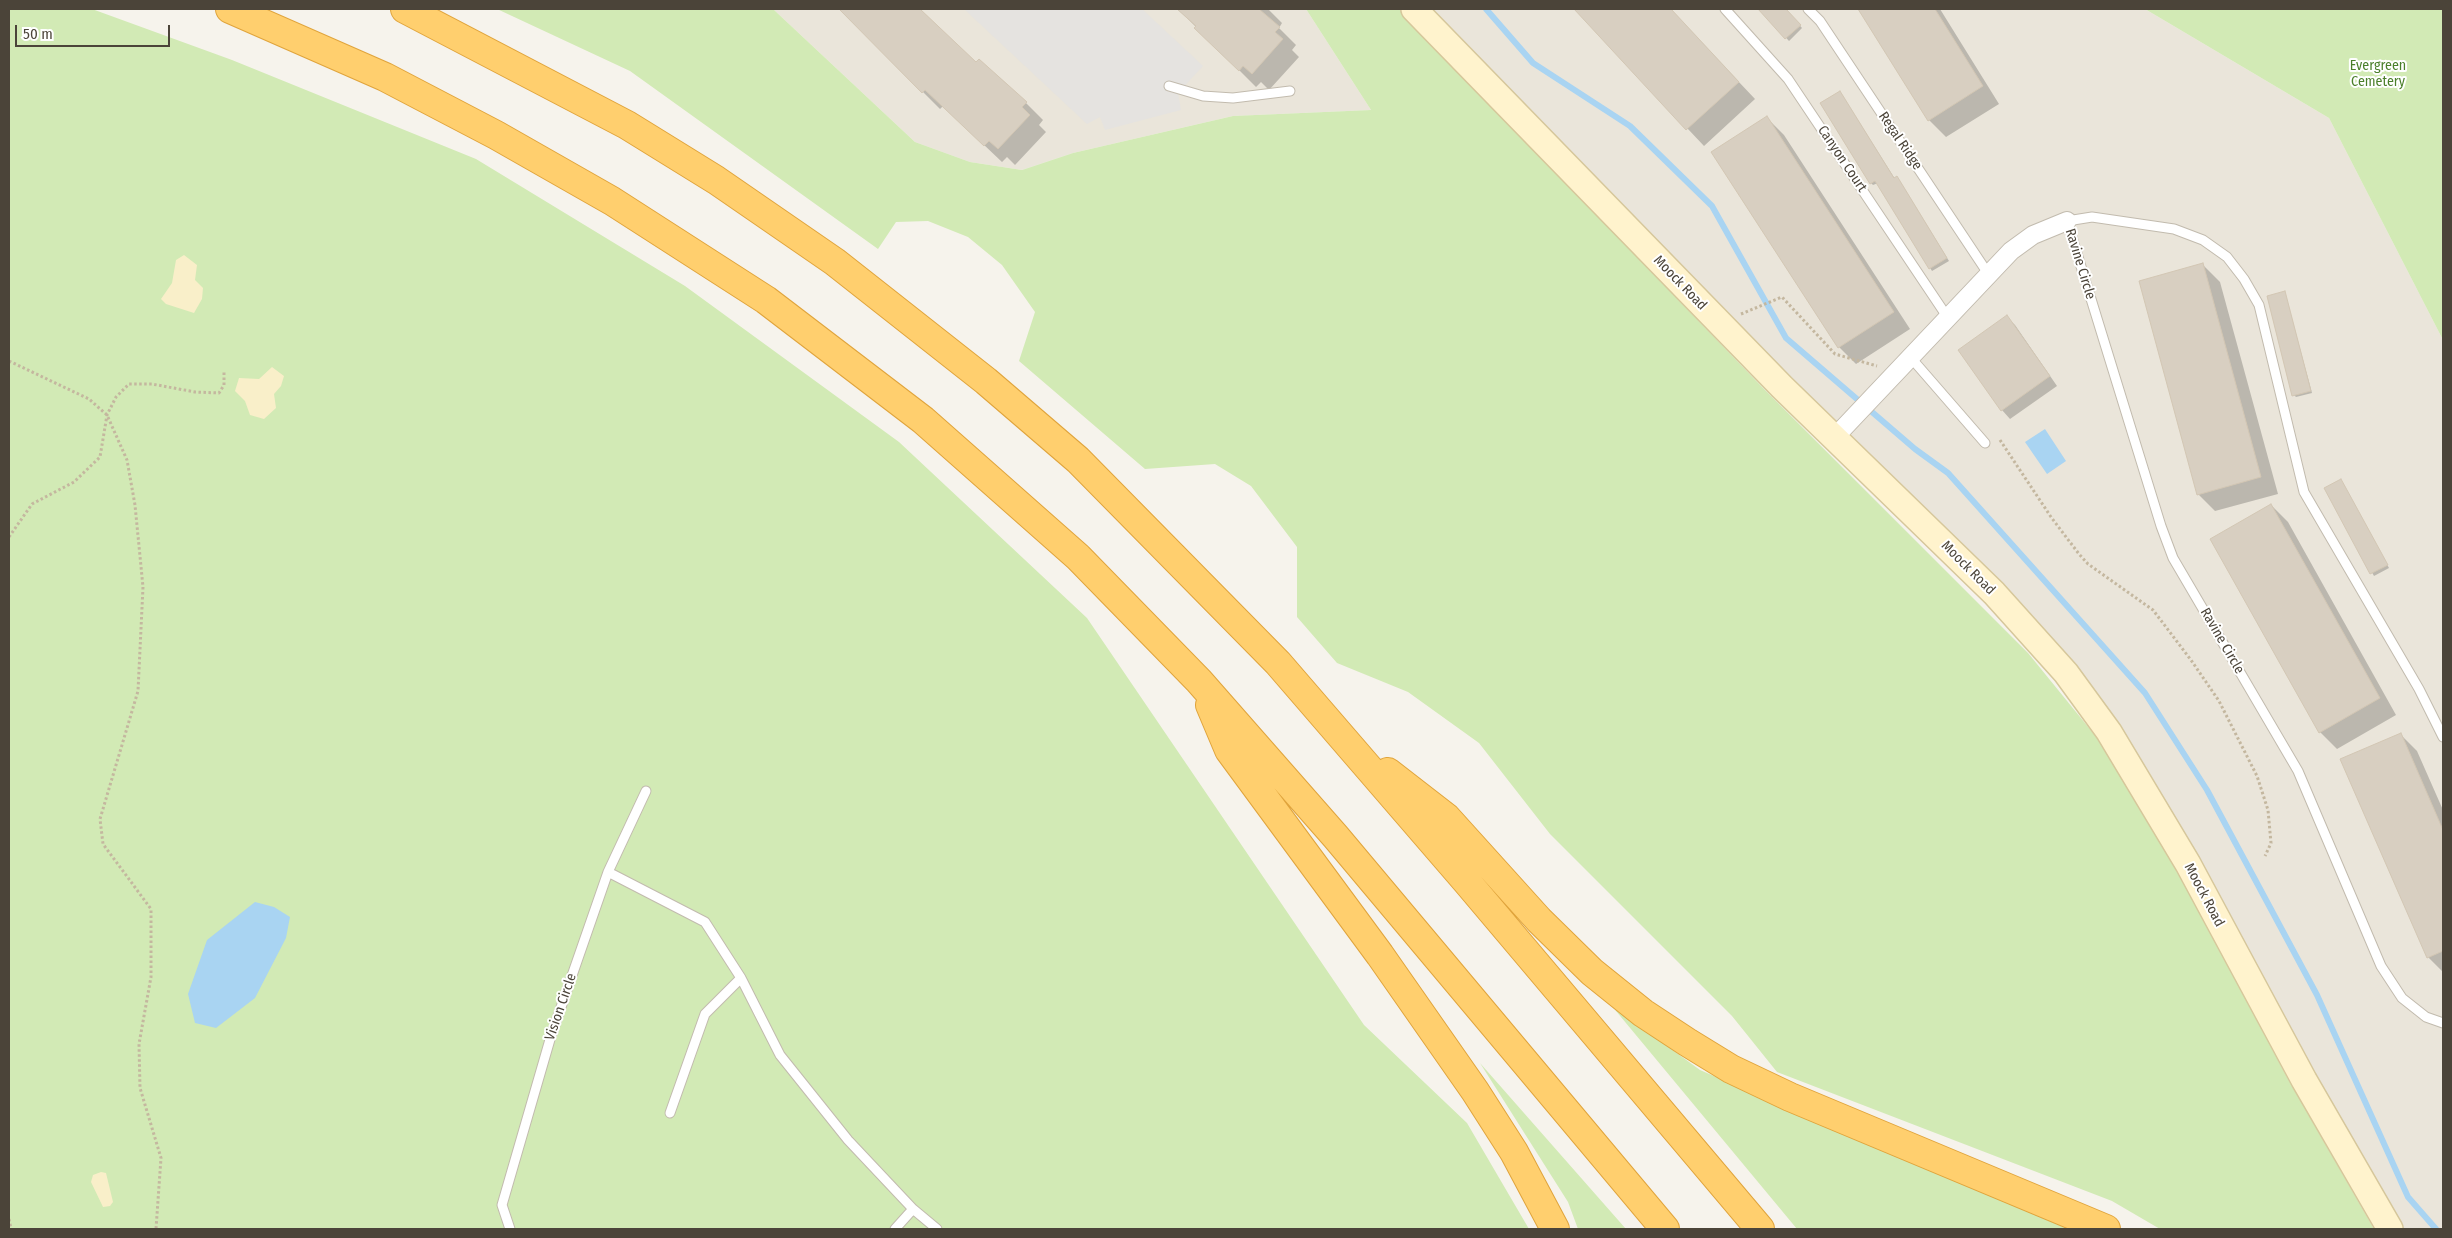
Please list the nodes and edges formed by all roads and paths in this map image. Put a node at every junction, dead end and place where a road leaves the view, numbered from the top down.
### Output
1 (230, 9) edge
2 (405, 9) edge
3 (1414, 9) edge
4 (1725, 9) edge
5 (1808, 9) edge
6 (1170, 86) dead end
7 (1290, 91) dead end
8 (2067, 221) junction
9 (1989, 276) junction
10 (1750, 310) dead end
11 (1948, 318) junction
12 (1912, 359) junction
13 (9, 361) edge
14 (224, 371) dead end
15 (107, 415) junction
16 (1834, 438) junction
17 (1985, 443) joint
18 (9, 537) edge
19 (1199, 680) junction
20 (1341, 735) junction
21 (2443, 737) edge
22 (646, 791) dead end
23 (2265, 856) dead end
24 (608, 872) junction
25 (741, 978) junction
26 (2443, 1023) edge
27 (670, 1113) dead end
28 (913, 1208) junction
29 (9, 1218) edge
30 (11, 1229) edge
31 (156, 1229) edge
32 (510, 1229) edge
33 (895, 1229) edge
34 (937, 1229) edge
35 (1555, 1229) edge
36 (1665, 1229) edge
37 (1760, 1229) edge
38 (2106, 1229) edge
39 (2390, 1229) edge

1 - 19 highway
2 - 20 highway
3 - 16 main road, Moock Road
4 - 11 lane, Canyon Court
5 - 9 lane, Regal Ridge
6 - 7 lane
8 - 9 street, Ravine Circle
8 - 21 lane, Ravine Circle
8 - 26 lane, Ravine Circle
9 - 11 street, Ravine Circle
10 - 12 path
11 - 12 street, Ravine Circle
12 - 16 street, Ravine Circle
12 - 17 lane
13 - 15 path
14 - 15 path
15 - 18 path
15 - 31 path
16 - 39 main road, Moock Road
17 - 23 path
19 - 35 highway
19 - 36 highway
20 - 37 highway
20 - 38 highway
22 - 24 lane, Vision Circle
24 - 25 lane
24 - 32 lane, Vision Circle
25 - 27 lane
25 - 28 lane
28 - 33 lane
28 - 34 lane
29 - 30 path

